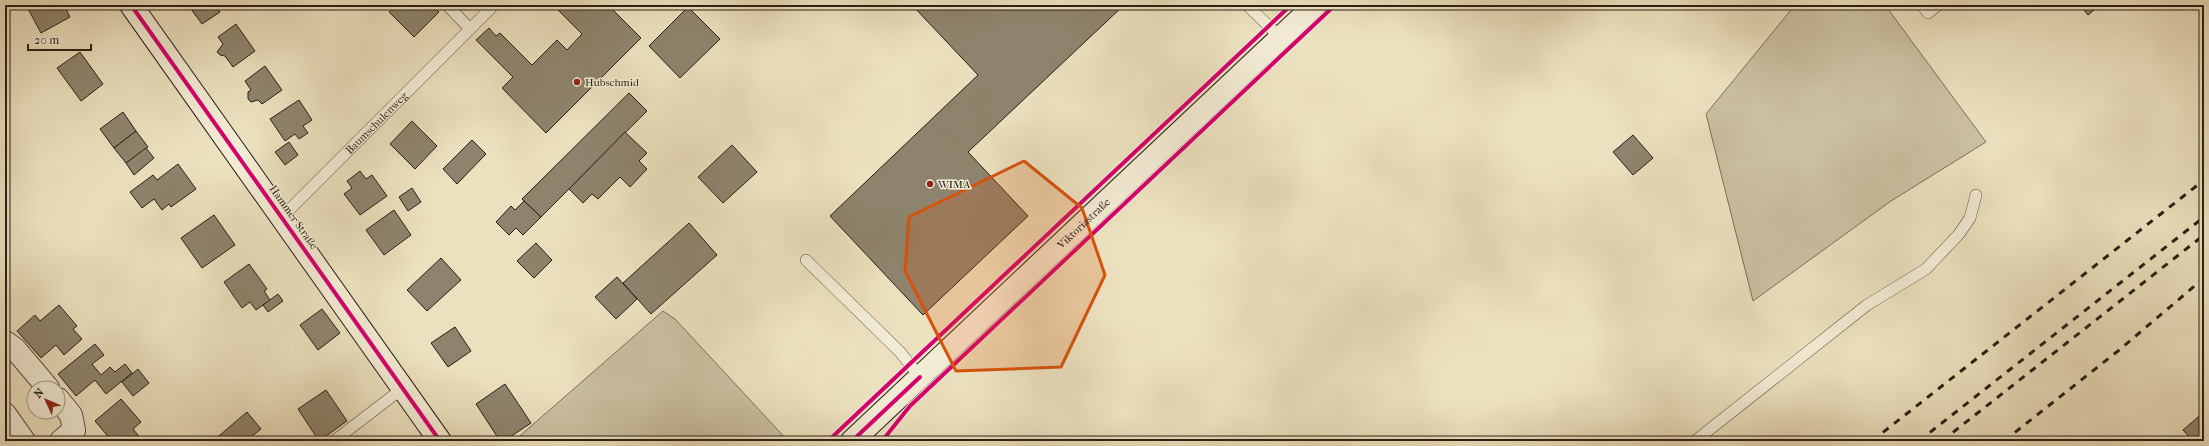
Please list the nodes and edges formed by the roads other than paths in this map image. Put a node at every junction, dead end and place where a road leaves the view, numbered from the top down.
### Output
1 (131, 5) edge
2 (447, 5) edge
3 (494, 5) edge
4 (1247, 5) edge
5 (1314, 5) edge
6 (1922, 5) edge
7 (1938, 5) edge
8 (470, 29) junction
9 (1281, 38) junction
10 (1976, 195) dead end
11 (283, 216) junction
12 (806, 260) dead end
13 (5, 345) edge
14 (920, 377) junction
15 (41, 380) edge
16 (403, 388) junction
17 (66, 409) edge
18 (5, 414) edge
19 (24, 441) edge
20 (61, 441) edge
21 (334, 441) edge
22 (440, 441) edge
23 (852, 441) edge
24 (1695, 441) edge

1 - 11 street, Hammer Straße
2 - 8 lane
3 - 8 lane, Baumschulenweg
4 - 9 lane
5 - 9 street, Viktoriastraße
6 - 7 lane
8 - 11 lane, Baumschulenweg
9 - 14 street, Viktoriastraße
10 - 24 lane
11 - 16 street, Hammer Straße
12 - 14 lane
13 - 15 street
14 - 23 street, Viktoriastraße
16 - 21 lane
16 - 22 street, Hammer Straße
17 - 20 street
18 - 19 street

